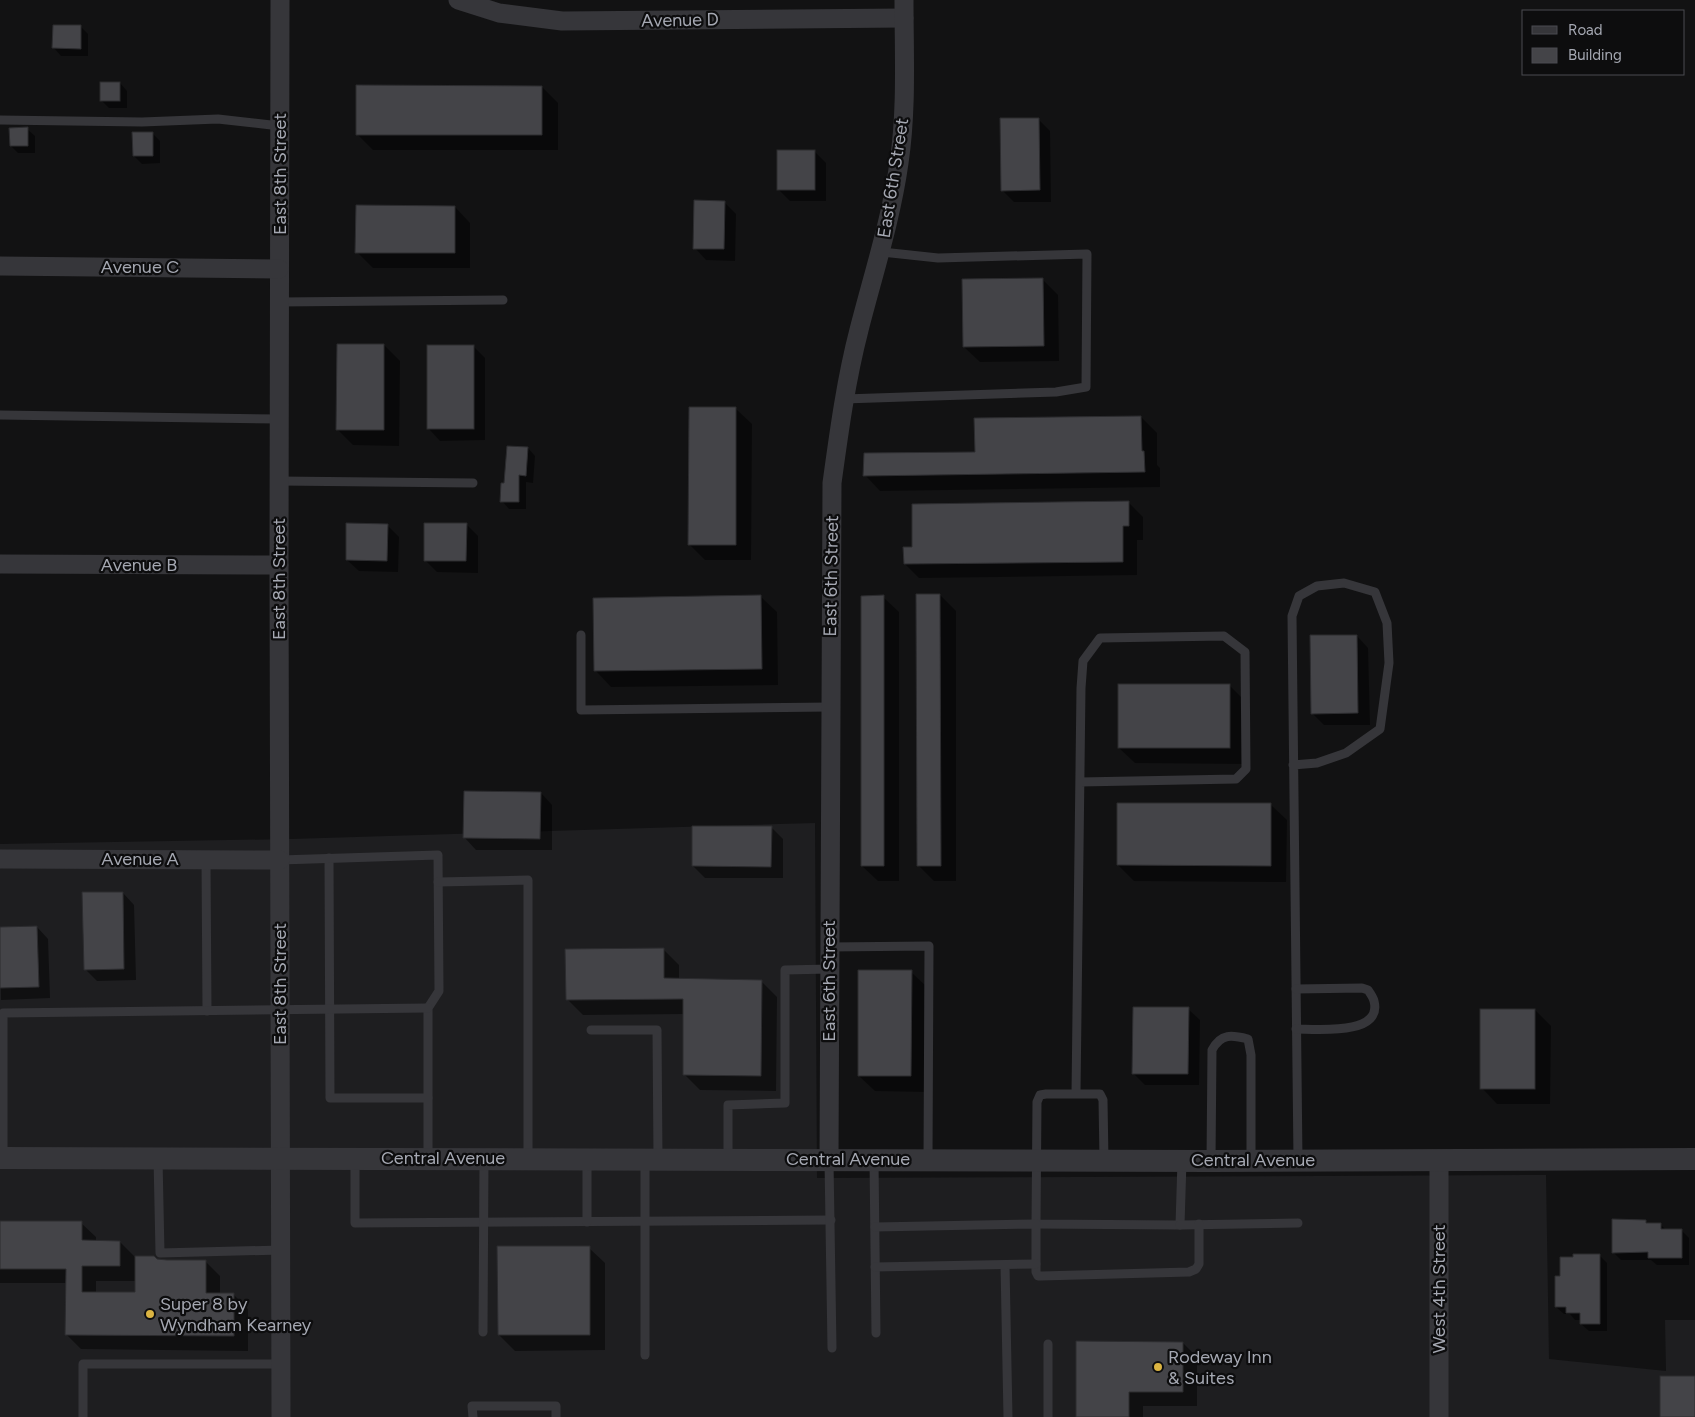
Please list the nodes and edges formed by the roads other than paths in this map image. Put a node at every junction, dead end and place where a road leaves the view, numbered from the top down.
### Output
1 (280, 0) edge
2 (458, 0) edge
3 (904, 9) edge
4 (0, 120) edge
5 (280, 126) junction
6 (882, 252) junction
7 (0, 266) edge
8 (279, 269) junction
9 (503, 300) dead end
10 (279, 302) junction
11 (844, 398) junction
12 (0, 415) edge
13 (279, 418) junction
14 (279, 481) junction
15 (473, 483) dead end
16 (0, 564) edge
17 (279, 565) junction
18 (581, 635) dead end
19 (830, 707) junction
20 (1293, 765) junction
21 (1080, 782) junction
22 (328, 858) junction
23 (0, 859) edge
24 (206, 860) junction
25 (280, 860) junction
26 (438, 882) junction
27 (829, 947) junction
28 (830, 969) junction
29 (1296, 989) junction
30 (428, 1008) junction
31 (329, 1009) junction
32 (280, 1010) junction
33 (207, 1011) junction
34 (1296, 1029) junction
35 (591, 1030) dead end
36 (1076, 1093) junction
37 (428, 1098) junction
38 (1, 1158) edge
39 (158, 1158) junction
40 (281, 1158) junction
41 (355, 1158) junction
42 (428, 1158) junction
43 (484, 1158) junction
44 (528, 1158) junction
45 (587, 1158) junction
46 (652, 1159) junction
47 (728, 1159) junction
48 (829, 1159) junction
49 (1695, 1159) edge
50 (874, 1160) junction
51 (928, 1160) junction
52 (1037, 1160) junction
53 (1104, 1160) junction
54 (1182, 1160) junction
55 (1211, 1160) junction
56 (1251, 1160) junction
57 (1298, 1160) junction
58 (1439, 1160) junction
59 (831, 1220) junction
60 (645, 1221) junction
61 (483, 1222) junction
62 (587, 1222) junction
63 (1298, 1223) dead end
64 (1036, 1224) junction
65 (1200, 1224) junction
66 (1180, 1225) junction
67 (875, 1227) junction
68 (281, 1250) junction
69 (1036, 1264) junction
70 (1005, 1265) junction
71 (875, 1267) junction
72 (483, 1332) dead end
73 (876, 1333) dead end
74 (1048, 1344) dead end
75 (832, 1348) dead end
76 (645, 1355) dead end
77 (281, 1364) junction
78 (83, 1417) edge
79 (281, 1417) edge
80 (473, 1417) edge
81 (556, 1417) edge
82 (1008, 1417) edge
83 (1048, 1417) edge
84 (1439, 1417) edge

1 - 5 street, East 8th Street
2 - 3 street, Avenue D
3 - 6 street, East 6th Street
4 - 5 lane
5 - 8 street, East 8th Street
6 - 11 street, East 6th Street
6 - 11 lane
7 - 8 street, Avenue C
8 - 10 street, East 8th Street
9 - 10 lane
10 - 13 street, East 8th Street
11 - 19 street, East 6th Street
12 - 13 lane
13 - 14 street, East 8th Street
14 - 15 lane
14 - 17 street, East 8th Street
16 - 17 street, Avenue B
17 - 25 street, East 8th Street
18 - 19 lane
19 - 27 street, East 6th Street
20 - 20 lane
20 - 29 lane
21 - 21 lane
21 - 36 lane
22 - 25 lane
22 - 26 lane
22 - 31 lane
23 - 24 street, Avenue A
24 - 25 street, Avenue A
24 - 33 lane
25 - 32 street, East 8th Street
26 - 30 lane
26 - 44 lane
27 - 28 street, East 6th Street
27 - 51 lane
28 - 47 lane
28 - 48 street, East 6th Street
29 - 34 lane
29 - 34 lane
30 - 31 lane
30 - 37 lane
31 - 32 lane
31 - 37 lane
32 - 33 lane
32 - 40 street, East 8th Street
33 - 38 lane
34 - 57 lane
35 - 46 lane
36 - 52 lane
36 - 53 lane
37 - 42 lane
38 - 39 street, Central Avenue
39 - 40 street, Central Avenue
39 - 68 lane
40 - 41 street, Central Avenue
40 - 68 street, East 8th Street
41 - 42 street, Central Avenue
41 - 61 lane
42 - 43 street, Central Avenue
43 - 44 street, Central Avenue
43 - 61 lane
44 - 45 street, Central Avenue
45 - 46 street, Central Avenue
45 - 62 lane
46 - 47 street, Central Avenue
46 - 60 lane
47 - 48 street, Central Avenue
48 - 50 street, Central Avenue
48 - 59 lane
49 - 58 street, Central Avenue
50 - 51 street, Central Avenue
50 - 67 lane
51 - 52 street, Central Avenue
52 - 53 street, Central Avenue
52 - 64 lane
53 - 54 street, Central Avenue
54 - 55 street, Central Avenue
54 - 66 lane
55 - 56 street, Central Avenue
55 - 56 lane
56 - 57 street, Central Avenue
57 - 58 street, Central Avenue
58 - 84 street, West 4th Street
59 - 60 lane
59 - 75 lane
60 - 62 lane
60 - 76 lane
61 - 62 lane
61 - 72 lane
63 - 65 lane
64 - 66 lane
64 - 67 lane
64 - 69 lane
65 - 66 lane
65 - 69 lane
67 - 71 lane
68 - 77 street, East 8th Street
69 - 70 lane
70 - 71 lane
70 - 82 lane
71 - 73 lane
74 - 83 lane
77 - 78 lane
77 - 79 street, East 8th Street
80 - 81 lane

